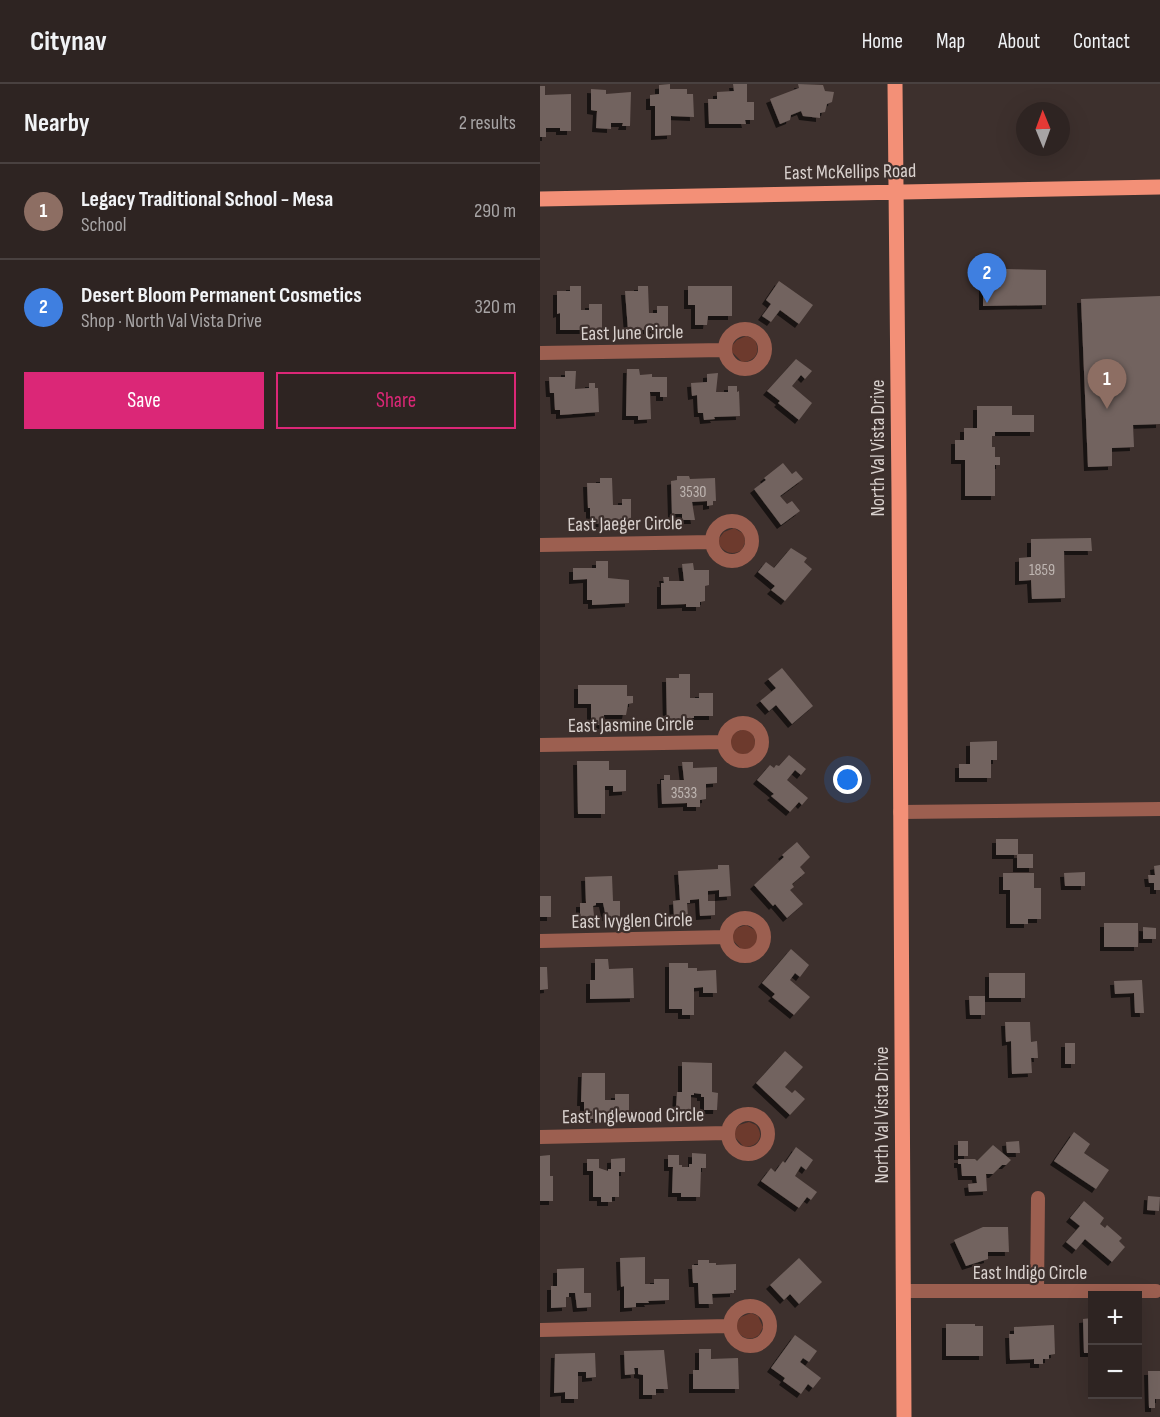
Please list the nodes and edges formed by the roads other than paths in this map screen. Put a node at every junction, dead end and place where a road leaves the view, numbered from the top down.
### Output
1 (895, 84) edge
2 (1160, 187) edge
3 (896, 191) junction
4 (540, 200) edge
5 (724, 350) dead end
6 (540, 353) edge
7 (712, 542) dead end
8 (540, 545) edge
9 (723, 742) dead end
10 (540, 746) edge
11 (1160, 809) edge
12 (900, 812) junction
13 (726, 938) dead end
14 (540, 941) edge
15 (727, 1133) dead end
16 (540, 1137) edge
17 (1038, 1198) dead end
18 (903, 1291) junction
19 (1037, 1291) junction
20 (1156, 1292) dead end
21 (729, 1326) dead end
22 (540, 1330) edge
23 (904, 1417) edge

1 - 3 main road, North Val Vista Drive
2 - 3 main road, East McKellips Road
3 - 4 main road, East McKellips Road
3 - 12 main road, North Val Vista Drive
5 - 6 street, East June Circle
7 - 8 street, East Jaeger Circle
9 - 10 street, East Jasmine Circle
11 - 12 street
12 - 18 main road, North Val Vista Drive
13 - 14 street, East Ivyglen Circle
15 - 16 street, East Inglewood Circle
17 - 19 street
18 - 19 street, East Indigo Circle
18 - 23 main road, North Val Vista Drive
19 - 20 street, East Indigo Circle
21 - 22 street

